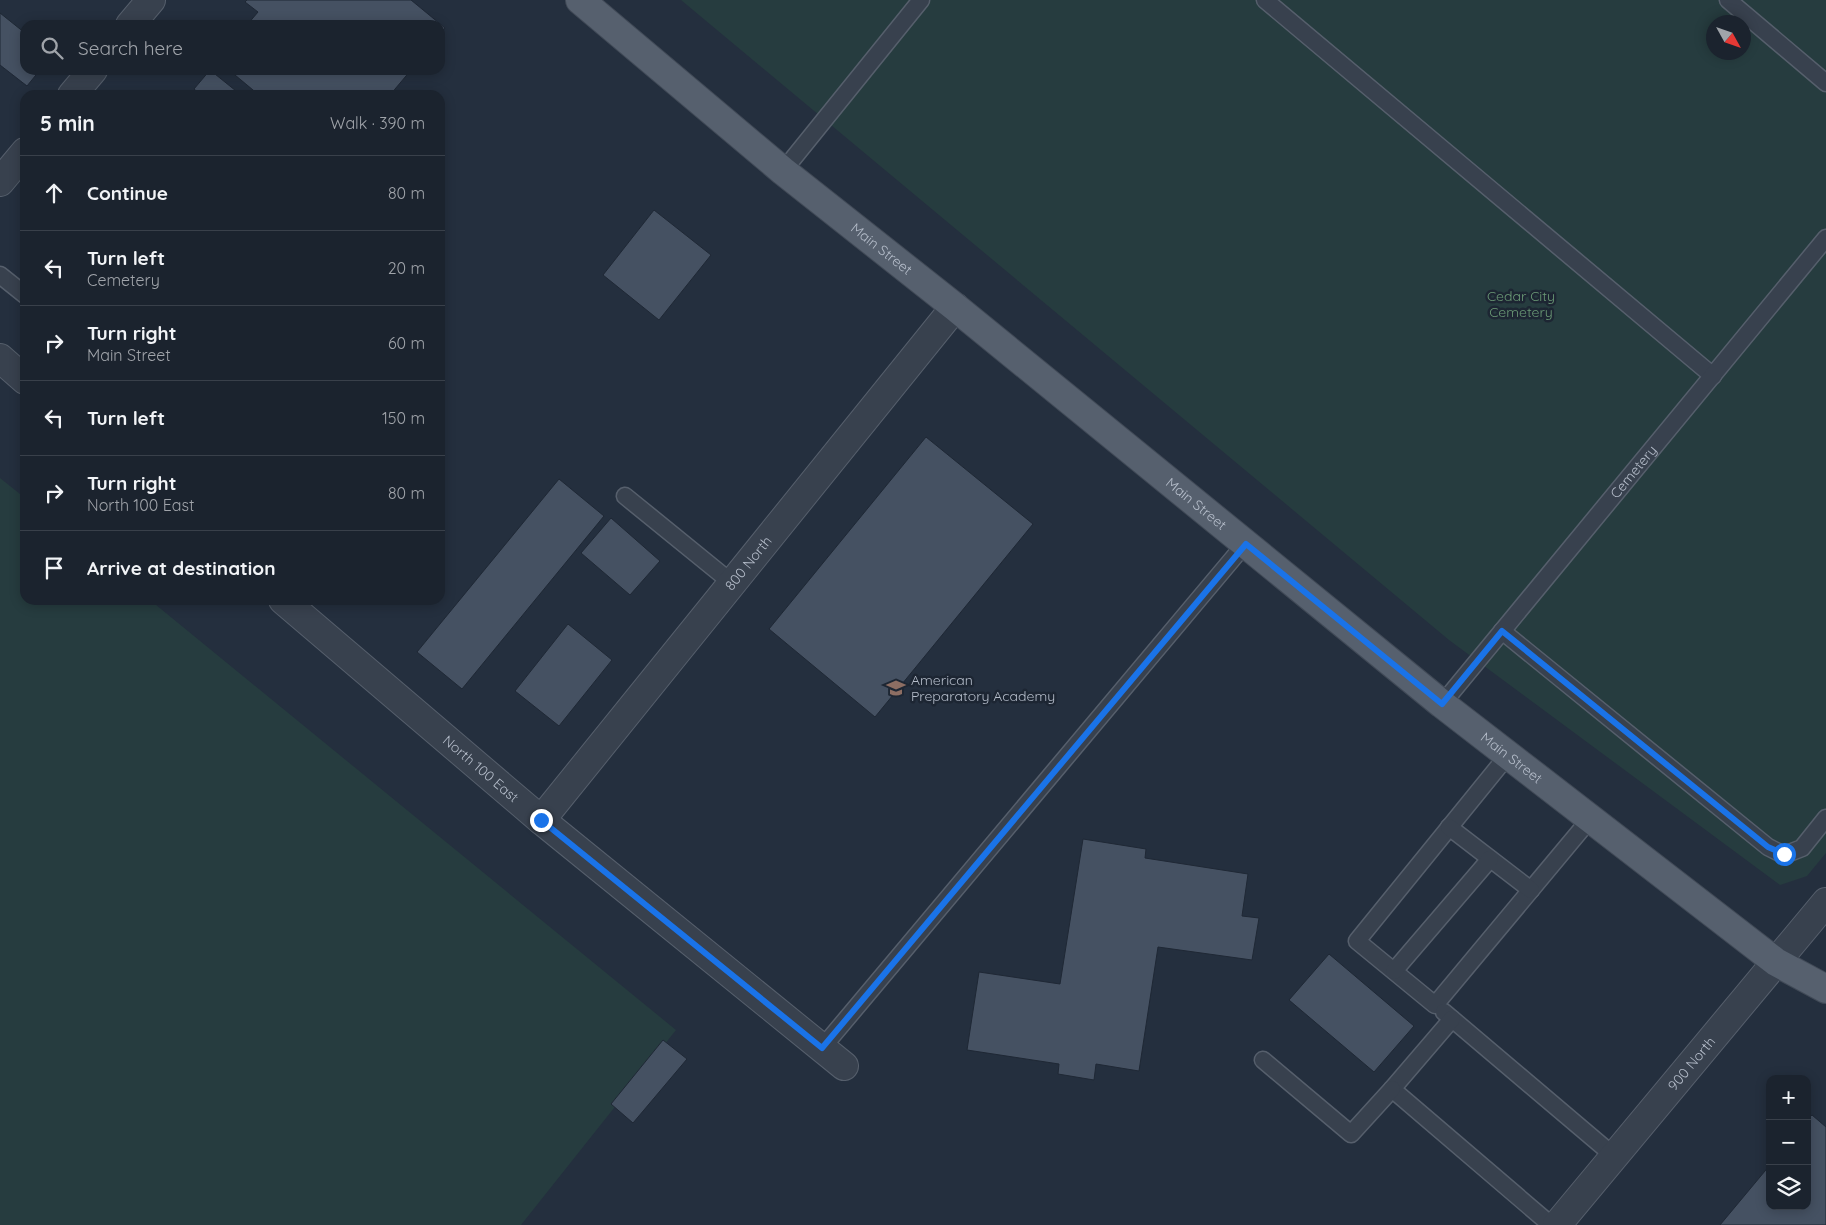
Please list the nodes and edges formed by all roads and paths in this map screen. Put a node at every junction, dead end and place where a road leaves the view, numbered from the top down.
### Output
1 (151, 0) edge
2 (580, 0) edge
3 (921, 0) edge
4 (1265, 0) edge
5 (1728, 0) edge
6 (134, 20) edge
7 (89, 75) edge
8 (1826, 82) edge
9 (76, 90) edge
10 (20, 158) edge
11 (783, 171) junction
12 (0, 182) edge
13 (1826, 238) edge
14 (0, 275) edge
15 (20, 291) edge
16 (955, 307) junction
17 (0, 358) edge
18 (20, 376) edge
19 (1713, 376) junction
20 (625, 496) dead end
21 (1246, 544) junction
22 (732, 582) junction
23 (289, 605) edge
24 (1502, 631) junction
25 (1442, 704) junction
26 (1508, 755) junction
27 (1826, 818) edge
28 (1590, 819) junction
29 (541, 820) junction
30 (1450, 827) junction
31 (1490, 858) junction
32 (1531, 890) junction
33 (1826, 902) edge
34 (1776, 962) junction
35 (1394, 971) junction
36 (1826, 989) edge
37 (1436, 1005) junction
38 (1452, 1019) junction
39 (822, 1048) junction
40 (1263, 1060) dead end
41 (844, 1066) dead end
42 (1392, 1089) junction
43 (1614, 1156) junction
44 (1551, 1225) edge
45 (1557, 1225) edge

1 - 6 street
2 - 11 main road, Main Street
3 - 11 lane
4 - 19 lane
5 - 8 lane
7 - 9 street
10 - 12 street
11 - 16 main road, Main Street
13 - 19 lane, Cemetery
14 - 15 lane
16 - 21 main road, Main Street
16 - 22 street, 800 North
17 - 18 street
19 - 24 lane, Cemetery
20 - 22 lane
21 - 25 main road, Main Street
21 - 39 lane
22 - 29 street, 800 North
23 - 29 street, North 100 East
24 - 25 lane, Cemetery
24 - 27 lane
25 - 26 main road, Main Street
26 - 28 main road, Main Street
26 - 30 lane
28 - 32 lane
28 - 34 main road, Main Street
29 - 39 street, North 100 East
30 - 31 lane
30 - 35 lane
31 - 32 lane
31 - 35 lane
32 - 37 lane
33 - 34 street, 900 North
34 - 36 main road, Main Street
34 - 43 street, 900 North
35 - 37 lane
37 - 38 lane
38 - 42 lane
38 - 43 lane
39 - 41 street, North 100 East
40 - 42 lane
42 - 44 lane
43 - 45 street, 900 North

